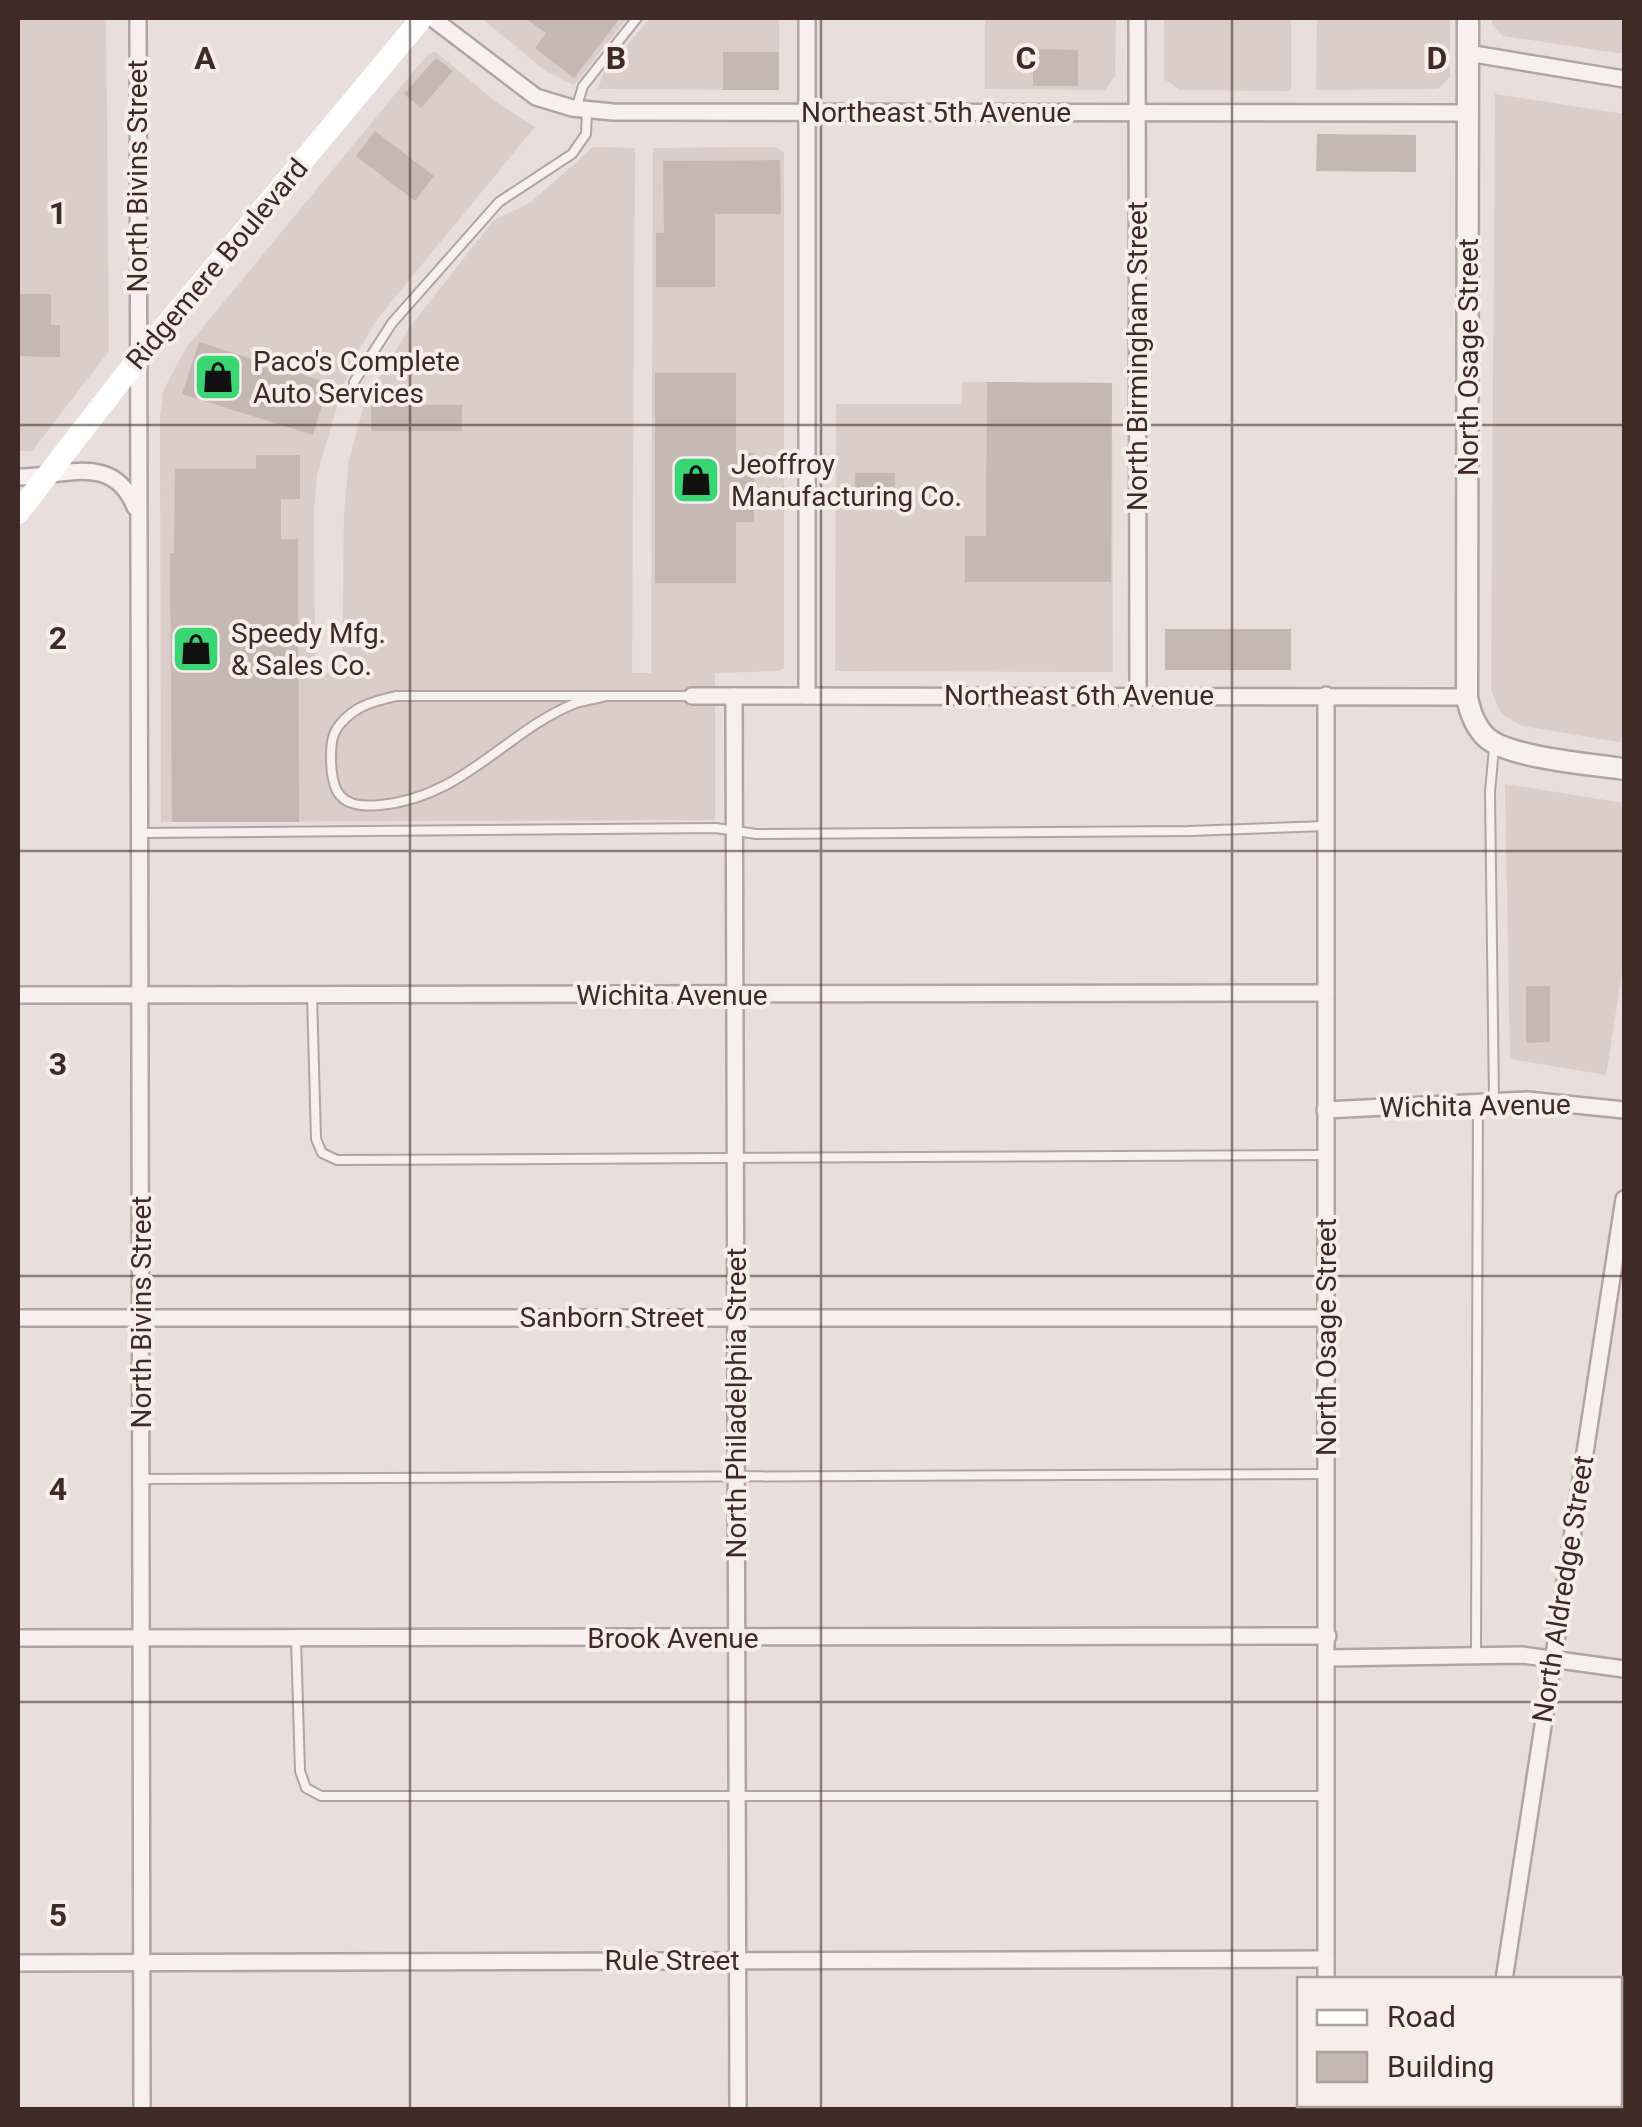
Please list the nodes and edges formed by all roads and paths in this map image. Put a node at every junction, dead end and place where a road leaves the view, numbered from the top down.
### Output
1 (138, 18) edge
2 (422, 18) edge
3 (432, 18) edge
4 (638, 18) edge
5 (807, 18) edge
6 (1137, 18) edge
7 (1468, 18) edge
8 (1468, 53) junction
9 (1624, 78) edge
10 (581, 109) junction
11 (1137, 111) junction
12 (808, 113) junction
13 (1468, 113) junction
14 (137, 360) junction
15 (354, 382) dead end
16 (18, 477) edge
17 (46, 477) junction
18 (18, 513) edge
19 (137, 514) junction
20 (1138, 694) junction
21 (1326, 695) junction
22 (606, 696) junction
23 (692, 696) joint
24 (734, 696) junction
25 (806, 696) junction
26 (1466, 697) junction
27 (1495, 743) junction
28 (1624, 769) edge
29 (1326, 826) junction
30 (736, 831) junction
31 (138, 832) junction
32 (1326, 992) junction
33 (141, 994) junction
34 (18, 995) edge
35 (736, 995) junction
36 (312, 996) junction
37 (1486, 1101) junction
38 (1326, 1110) junction
39 (1624, 1110) edge
40 (1326, 1156) junction
41 (736, 1158) junction
42 (1624, 1199) edge
43 (141, 1317) junction
44 (736, 1317) junction
45 (18, 1318) edge
46 (1326, 1318) junction
47 (1326, 1474) junction
48 (736, 1477) junction
49 (141, 1479) junction
50 (1328, 1636) junction
51 (18, 1638) edge
52 (142, 1638) junction
53 (736, 1638) junction
54 (296, 1639) junction
55 (1476, 1655) junction
56 (1328, 1658) junction
57 (1551, 1658) junction
58 (1624, 1669) edge
59 (1328, 1796) junction
60 (737, 1798) junction
61 (737, 1959) junction
62 (1326, 1959) junction
63 (18, 1963) edge
64 (142, 1963) junction
65 (1326, 1977) edge
66 (1504, 1977) edge
67 (142, 2110) edge
68 (738, 2110) edge

1 - 14 street, North Bivins Street
2 - 14 main road, Ridgemere Boulevard
3 - 10 street, Northeast 5th Avenue
4 - 10 lane
5 - 12 street
6 - 11 street, North Birmingham Street
7 - 8 street, North Osage Street
8 - 9 street
8 - 13 street, North Osage Street
10 - 12 street, Northeast 5th Avenue
10 - 15 lane
11 - 12 street, Northeast 5th Avenue
11 - 13 street, Northeast 5th Avenue
11 - 20 street, North Birmingham Street
12 - 25 street
13 - 26 street, North Osage Street
14 - 17 main road, Ridgemere Boulevard
14 - 19 street, North Bivins Street
16 - 17 street
17 - 18 main road, Ridgemere Boulevard
17 - 19 street
19 - 31 street, North Bivins Street
20 - 21 street, Northeast 6th Avenue
20 - 25 street, Northeast 6th Avenue
21 - 26 street, Northeast 6th Avenue
21 - 29 street, North Osage Street
22 - 22 lane
22 - 23 lane
23 - 24 street, Northeast 6th Avenue
24 - 25 street, Northeast 6th Avenue
24 - 30 street, North Philadelphia Street
26 - 27 street
27 - 28 street
27 - 37 lane
29 - 30 lane
29 - 32 street, North Osage Street
30 - 31 lane
30 - 35 street, North Philadelphia Street
31 - 33 street, North Bivins Street
32 - 35 street, Wichita Avenue
32 - 38 street, North Osage Street
33 - 34 street, Wichita Avenue
33 - 36 street, Wichita Avenue
33 - 43 street, North Bivins Street
35 - 36 street, Wichita Avenue
35 - 41 street, North Philadelphia Street
36 - 41 lane
37 - 38 street, Wichita Avenue
37 - 39 street, Wichita Avenue
37 - 55 lane
38 - 40 street, North Osage Street
40 - 41 lane
40 - 46 street, North Osage Street
41 - 44 street, North Philadelphia Street
42 - 57 street, North Aldredge Street
43 - 44 street, Sanborn Street
43 - 45 street, Sanborn Street
43 - 49 street, North Bivins Street
44 - 46 street, Sanborn Street
44 - 48 street, North Philadelphia Street
46 - 47 street, North Osage Street
47 - 48 lane
47 - 50 street, North Osage Street
48 - 49 lane
48 - 53 street, North Philadelphia Street
49 - 52 street, North Bivins Street
50 - 53 street, Brook Avenue
50 - 56 street, North Osage Street
51 - 52 street, Brook Avenue
52 - 54 street, Brook Avenue
52 - 64 street, North Bivins Street
53 - 54 street, Brook Avenue
53 - 60 street, North Philadelphia Street
54 - 60 lane
55 - 56 street
55 - 57 street
56 - 59 street, North Osage Street
57 - 58 street
57 - 66 street, North Aldredge Street
59 - 60 lane
59 - 62 street, North Osage Street
60 - 61 street, North Philadelphia Street
61 - 62 street, Rule Street
61 - 64 street, Rule Street
61 - 68 street, North Philadelphia Street
62 - 65 street, North Osage Street
63 - 64 street, Rule Street
64 - 67 street, North Bivins Street

